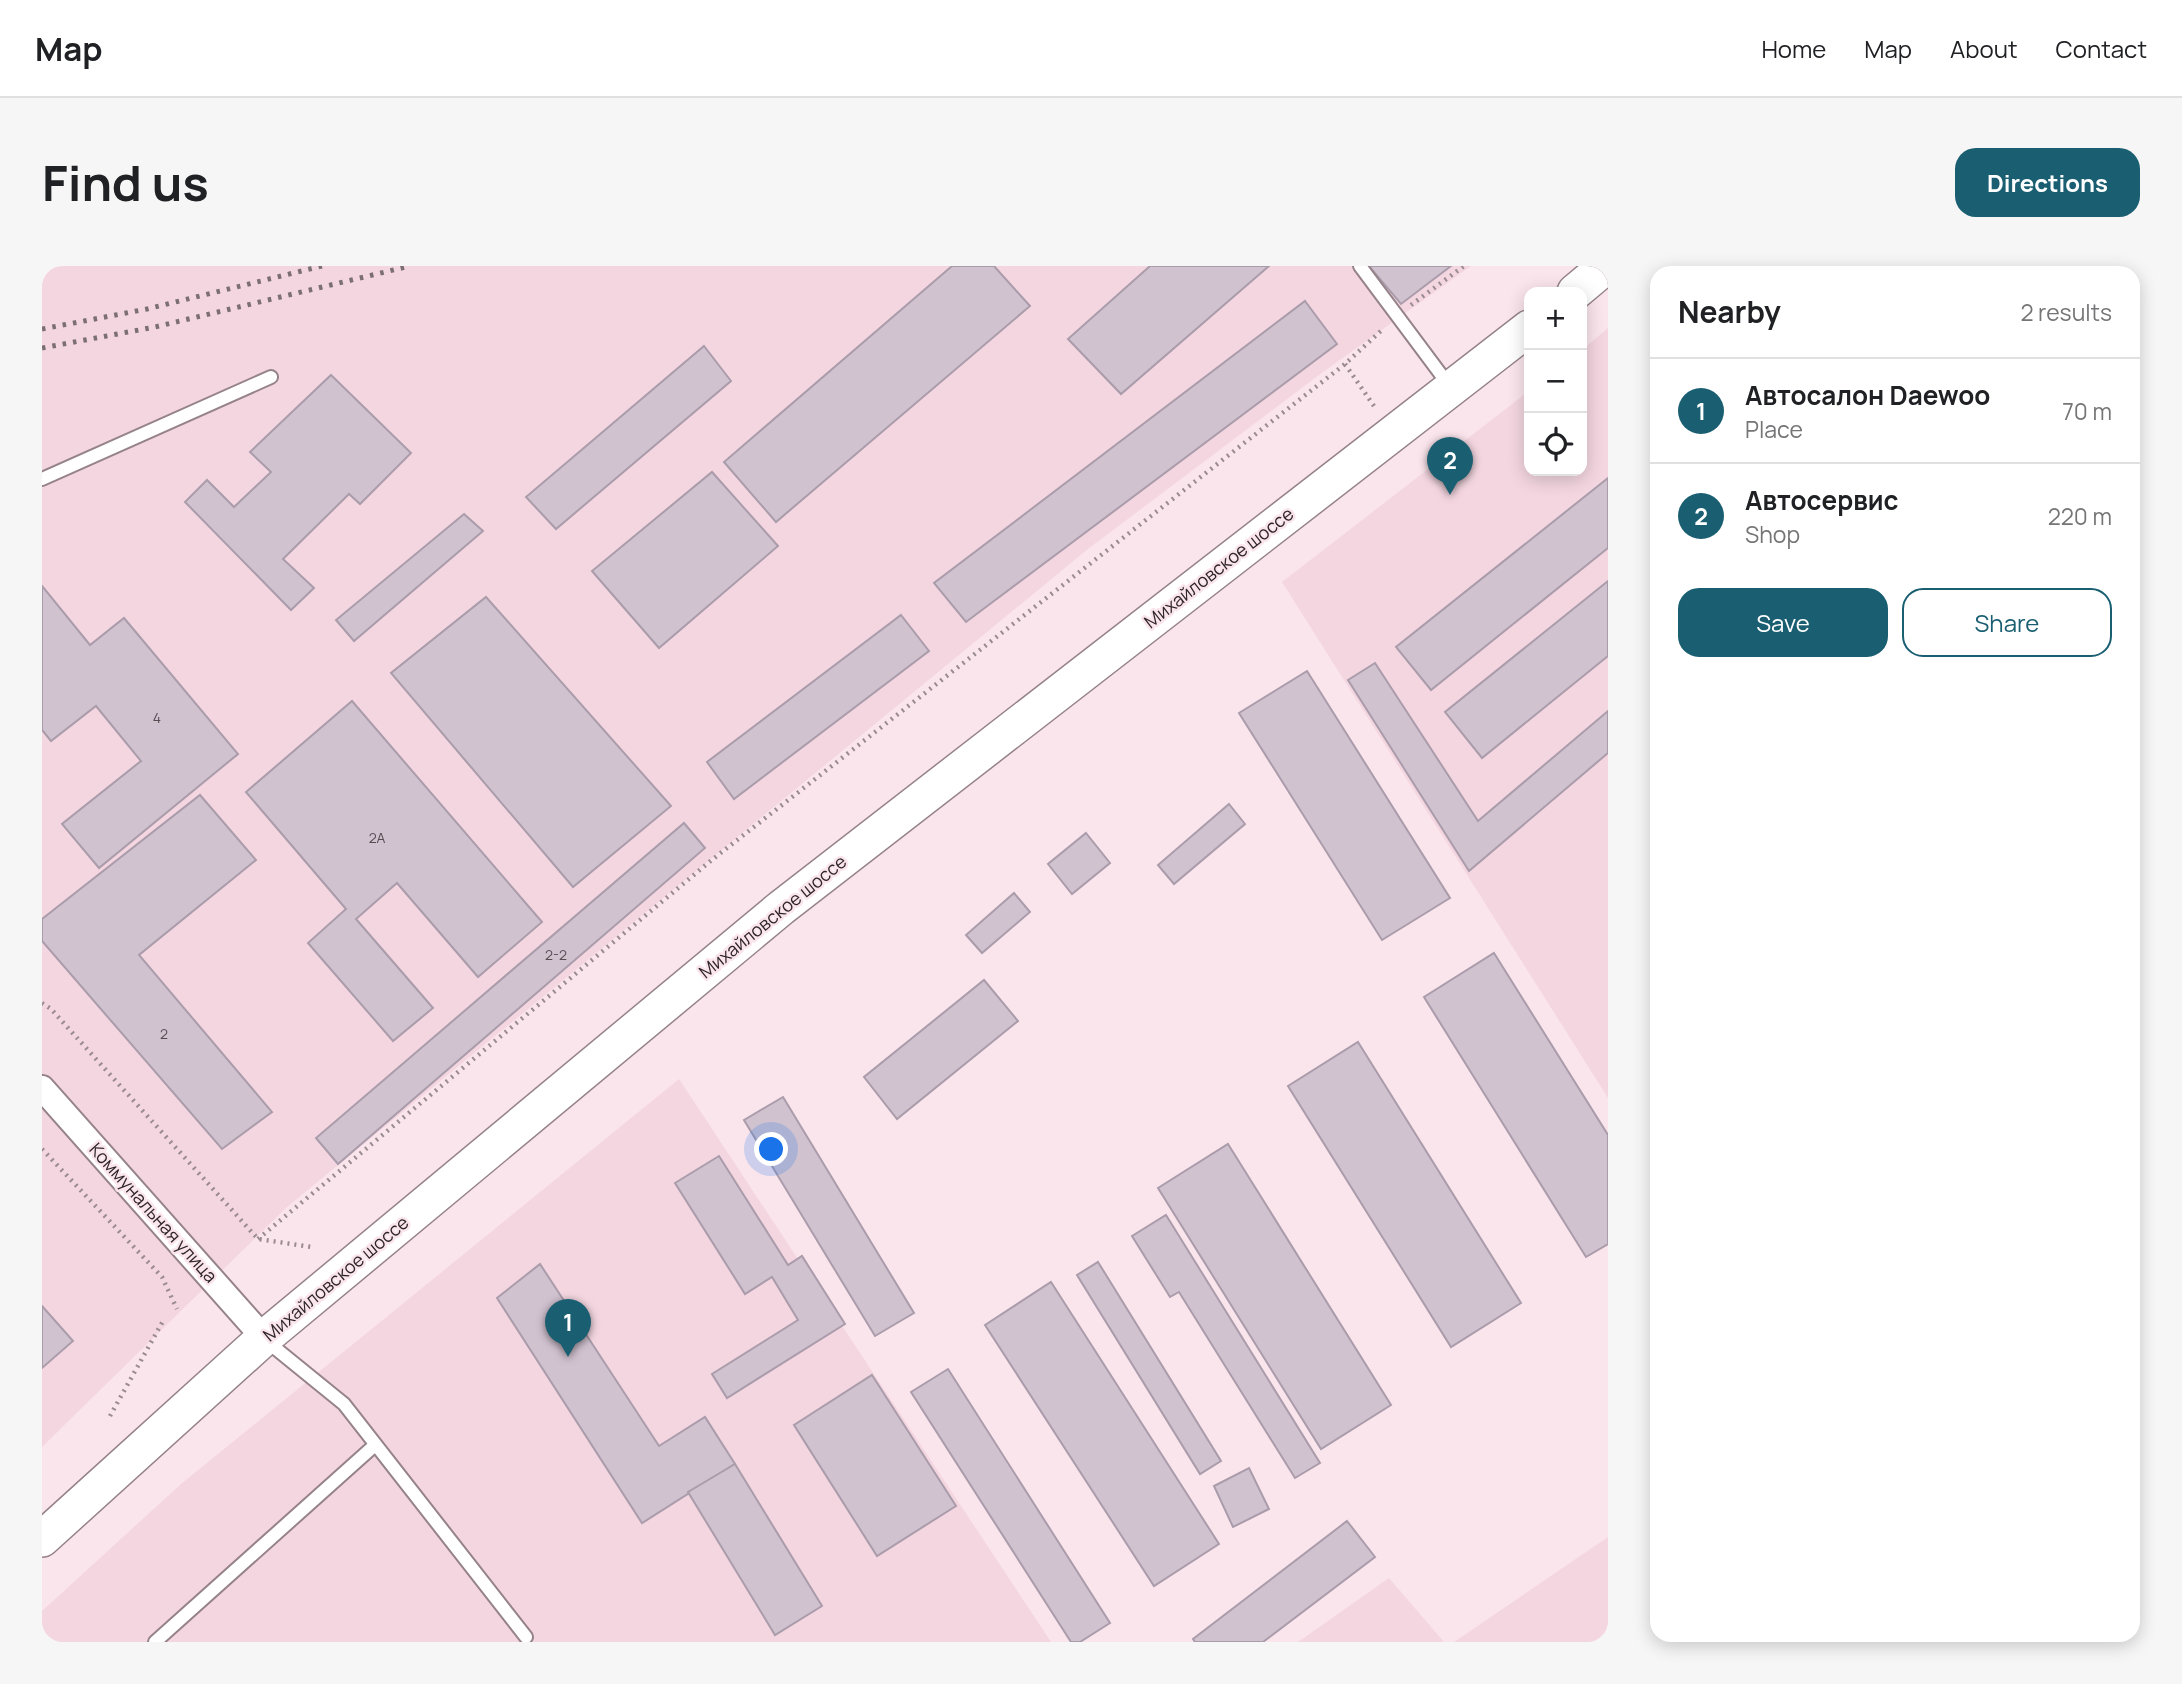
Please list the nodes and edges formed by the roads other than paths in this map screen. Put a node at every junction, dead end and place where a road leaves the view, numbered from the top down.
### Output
1 (1360, 266) edge
2 (1606, 266) edge
3 (1581, 287) edge
4 (1524, 331) edge
5 (271, 377) dead end
6 (1451, 388) junction
7 (42, 479) edge
8 (42, 1088) edge
9 (264, 1338) junction
10 (375, 1445) junction
11 (42, 1539) edge
12 (526, 1637) dead end
13 (155, 1642) edge

1 - 6 lane
2 - 3 main road
4 - 6 main road, Михайловское шоссе
5 - 7 lane
6 - 9 main road, Михайловское шоссе
8 - 9 street, Коммунальная улица
9 - 10 lane
9 - 11 main road, Михайловское шоссе
10 - 12 lane
10 - 13 lane

